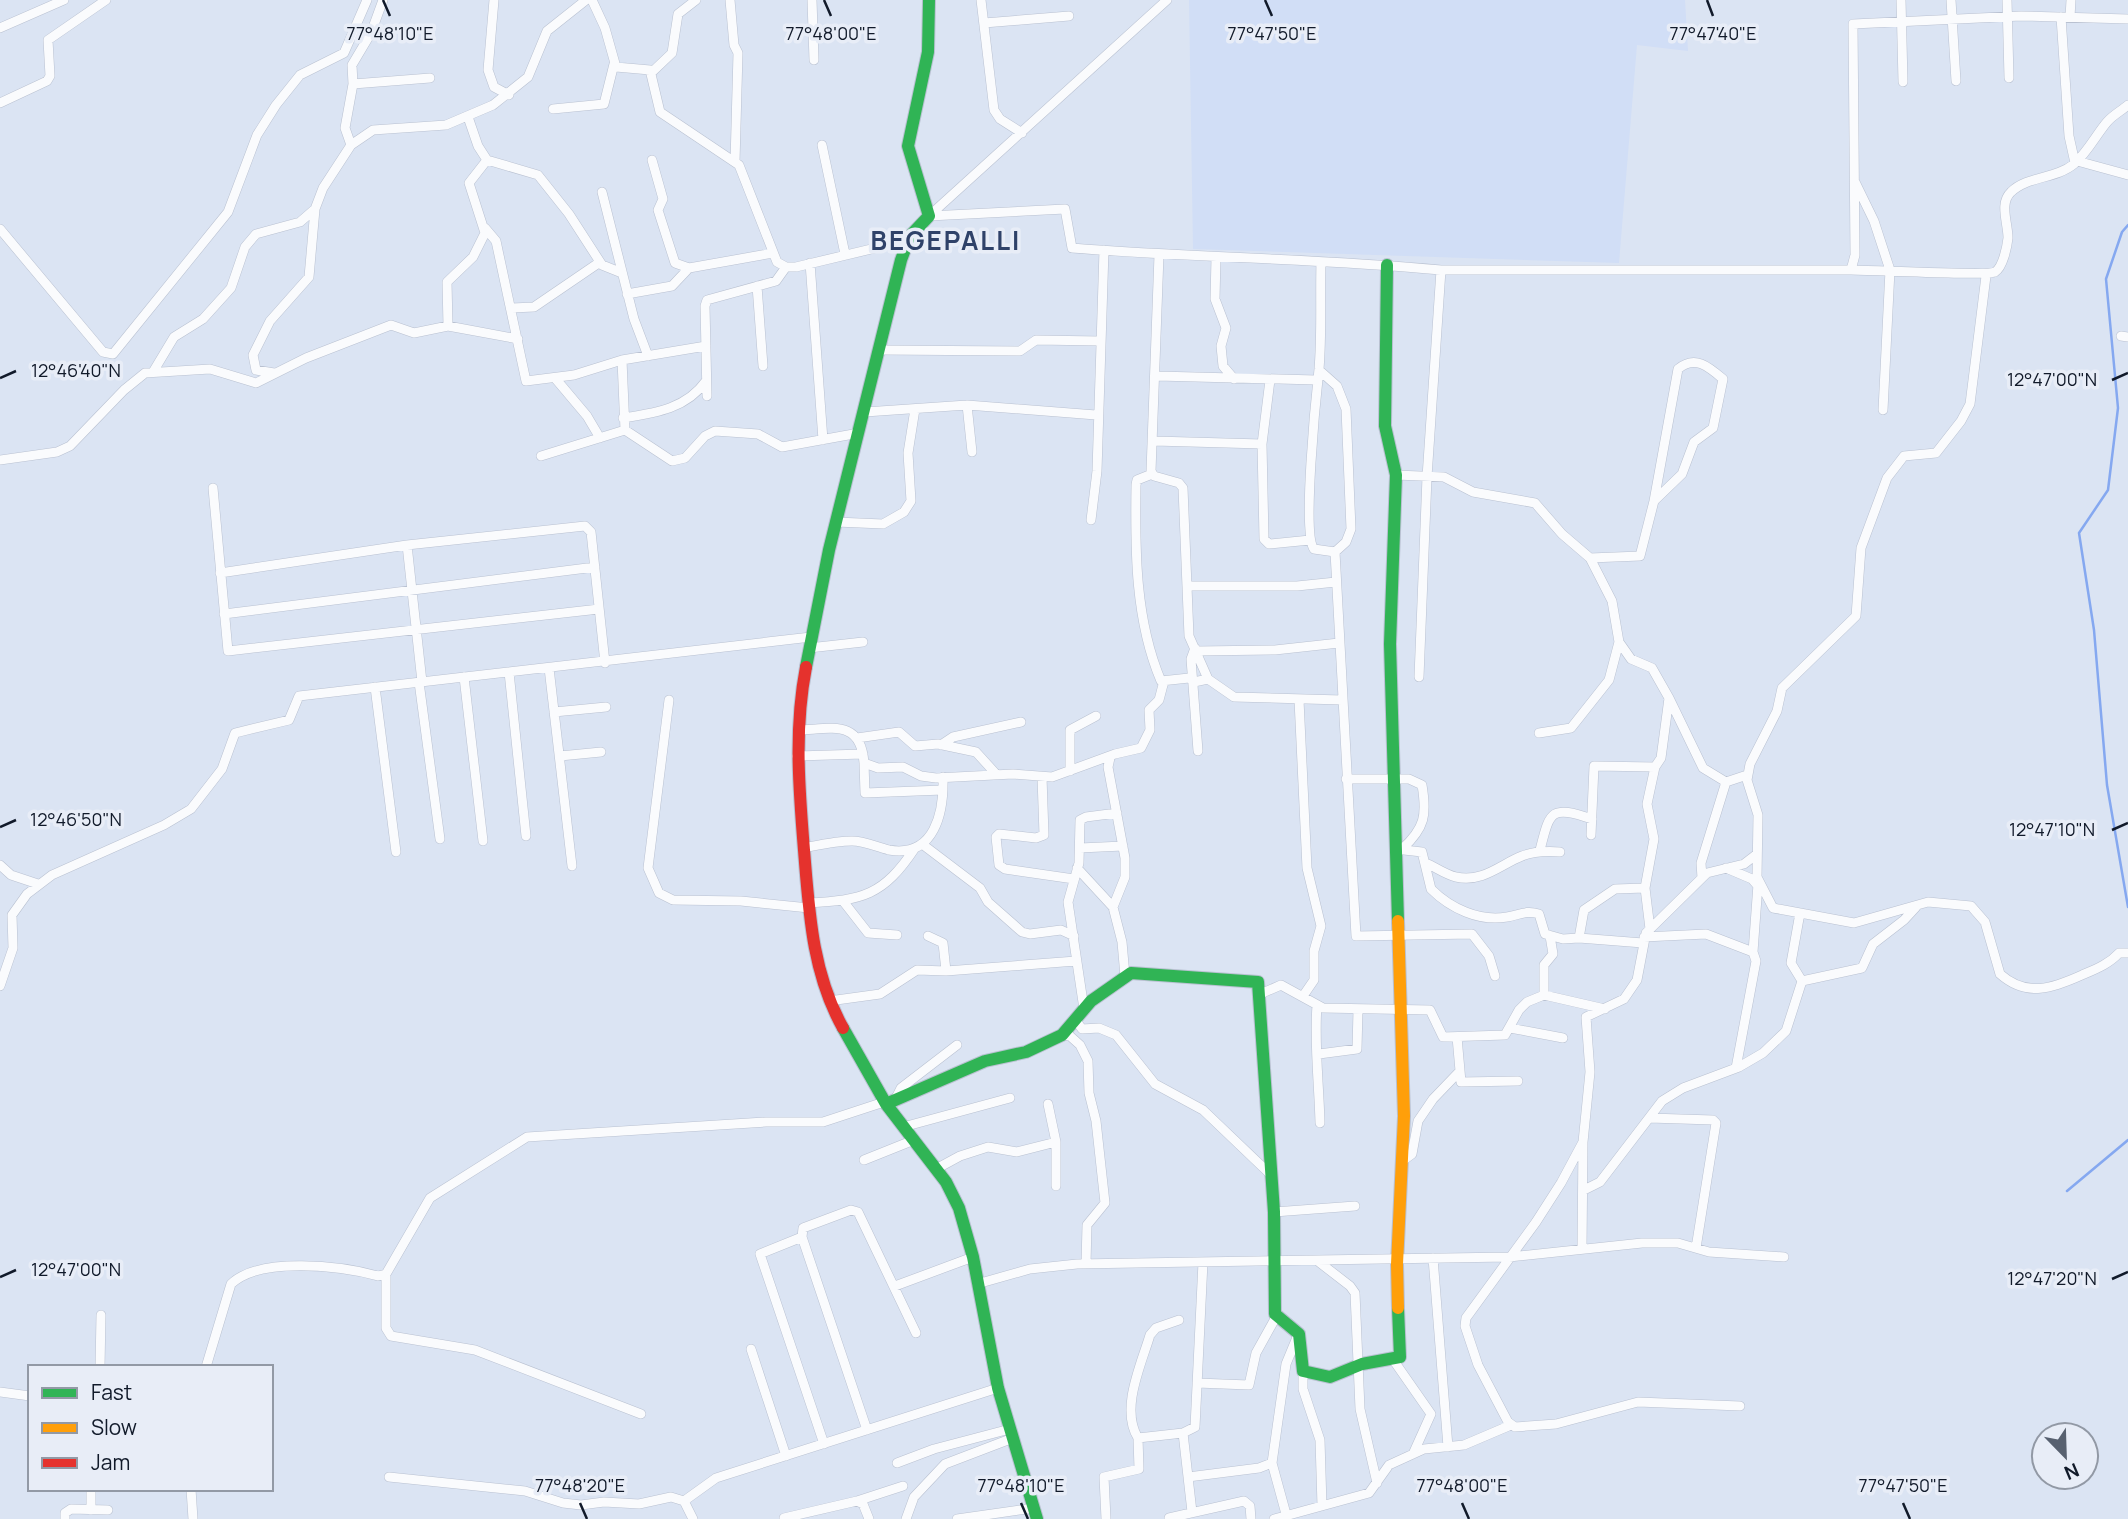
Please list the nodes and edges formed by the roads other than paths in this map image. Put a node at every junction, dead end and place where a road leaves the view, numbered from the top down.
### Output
1 (64, 0) edge
2 (106, 0) edge
3 (367, 0) edge
4 (383, 0) edge
5 (494, 0) edge
6 (586, 0) edge
7 (592, 0) edge
8 (696, 0) edge
9 (730, 0) edge
10 (812, 0) edge
11 (929, 0) edge
12 (981, 0) edge
13 (1167, 0) edge
14 (1901, 0) edge
15 (1951, 0) edge
16 (2007, 0) edge
17 (2071, 0) edge
18 (1069, 16) dead end
19 (2007, 16) junction
20 (2066, 17) junction
21 (1952, 19) junction
22 (2128, 19) edge
23 (1902, 22) junction
24 (984, 23) junction
25 (0, 27) edge
26 (814, 60) dead end
27 (614, 64) junction
28 (652, 72) junction
29 (430, 78) dead end
30 (2009, 78) dead end
31 (1956, 81) dead end
32 (1903, 82) dead end
33 (354, 84) junction
34 (509, 95) junction
35 (0, 103) edge
36 (2128, 105) edge
37 (554, 110) dead end
38 (468, 117) junction
39 (1022, 133) junction
40 (351, 145) junction
41 (822, 145) dead end
42 (487, 160) junction
43 (652, 160) dead end
44 (735, 162) junction
45 (2076, 162) junction
46 (2128, 175) edge
47 (1854, 181) junction
48 (601, 192) dead end
49 (315, 209) junction
50 (929, 216) junction
51 (485, 228) junction
52 (0, 229) edge
53 (909, 240) junction
54 (1104, 250) junction
55 (773, 253) junction
56 (845, 254) junction
57 (1159, 255) junction
58 (1216, 258) junction
59 (600, 262) junction
60 (1321, 262) junction
61 (810, 263) junction
62 (1387, 265) junction
63 (786, 267) junction
64 (689, 268) junction
65 (1441, 270) junction
66 (1851, 270) junction
67 (1890, 270) junction
68 (622, 273) junction
69 (1986, 276) junction
70 (757, 286) junction
71 (627, 294) junction
72 (512, 308) junction
73 (448, 326) junction
74 (518, 339) junction
75 (1100, 341) junction
76 (706, 346) junction
77 (880, 350) junction
78 (648, 356) junction
79 (622, 360) junction
80 (762, 366) dead end
81 (153, 372) junction
82 (274, 373) junction
83 (1317, 375) junction
84 (1157, 376) junction
85 (555, 378) junction
86 (1234, 379) junction
87 (1270, 380) junction
88 (706, 381) junction
89 (707, 396) dead end
90 (967, 405) junction
91 (915, 409) junction
92 (1883, 410) dead end
93 (865, 412) junction
94 (1096, 415) junction
95 (623, 418) junction
96 (625, 430) junction
97 (859, 433) junction
98 (600, 438) junction
99 (823, 440) junction
100 (1154, 441) junction
101 (1262, 444) junction
102 (972, 452) dead end
103 (541, 456) dead end
104 (0, 460) edge
105 (1152, 474) junction
106 (1396, 475) junction
107 (1427, 477) junction
108 (213, 488) dead end
109 (1654, 500) junction
110 (1091, 520) dead end
111 (836, 522) junction
112 (1310, 540) junction
113 (408, 545) junction
114 (1335, 552) junction
115 (1590, 558) junction
116 (595, 567) junction
117 (220, 573) junction
118 (1336, 582) junction
119 (1187, 586) junction
120 (412, 589) junction
121 (600, 608) junction
122 (224, 614) junction
123 (416, 631) junction
124 (863, 642) dead end
125 (1619, 642) junction
126 (810, 643) junction
127 (1339, 643) junction
128 (1196, 649) junction
129 (605, 663) junction
130 (549, 668) junction
131 (509, 672) junction
132 (464, 677) junction
133 (1419, 677) dead end
134 (1208, 679) junction
135 (1164, 681) junction
136 (421, 682) junction
137 (1194, 682) junction
138 (375, 687) junction
139 (1669, 698) junction
140 (669, 700) dead end
141 (1299, 700) junction
142 (1342, 700) junction
143 (606, 707) dead end
144 (554, 712) junction
145 (1096, 716) dead end
146 (1021, 722) dead end
147 (798, 730) junction
148 (1539, 733) dead end
149 (858, 738) junction
150 (942, 745) junction
151 (1198, 751) dead end
152 (601, 752) dead end
153 (560, 756) junction
154 (797, 756) junction
155 (1110, 758) junction
156 (863, 759) junction
157 (1655, 767) junction
158 (1070, 771) junction
159 (996, 774) junction
160 (1747, 775) junction
161 (943, 777) junction
162 (1042, 777) junction
163 (1391, 778) junction
164 (1346, 779) junction
165 (1726, 782) junction
166 (943, 790) junction
167 (1117, 813) junction
168 (1592, 819) junction
169 (1591, 835) dead end
170 (526, 836) dead end
171 (440, 839) dead end
172 (483, 841) dead end
173 (919, 846) junction
174 (1123, 846) junction
175 (803, 848) junction
176 (1080, 848) junction
177 (1399, 849) junction
178 (1540, 850) junction
179 (396, 852) dead end
180 (1560, 852) dead end
181 (1757, 854) junction
182 (1426, 863) junction
183 (0, 865) edge
184 (572, 866) dead end
185 (1724, 867) junction
186 (1077, 868) junction
187 (1074, 878) junction
188 (1702, 878) junction
189 (38, 884) junction
190 (1758, 884) junction
191 (1644, 888) junction
192 (843, 901) junction
193 (809, 905) junction
194 (1917, 905) junction
195 (1113, 907) junction
196 (1800, 913) junction
197 (897, 934) dead end
198 (1400, 935) junction
199 (928, 936) dead end
200 (1074, 936) junction
201 (1550, 936) junction
202 (1645, 936) junction
203 (1579, 938) junction
204 (1753, 952) junction
205 (2128, 953) edge
206 (1076, 961) junction
207 (946, 971) junction
208 (1125, 976) junction
209 (1495, 976) dead end
210 (1802, 981) junction
211 (0, 986) edge
212 (1258, 995) junction
213 (1544, 995) junction
214 (1303, 996) junction
215 (830, 1001) junction
216 (1317, 1005) junction
217 (1084, 1009) junction
218 (1605, 1009) junction
219 (1358, 1010) junction
220 (1402, 1010) junction
221 (1078, 1024) junction
222 (1510, 1028) junction
223 (1062, 1035) junction
224 (1457, 1037) junction
225 (1563, 1038) dead end
226 (957, 1045) dead end
227 (1080, 1045) junction
228 (1319, 1054) junction
229 (1736, 1068) junction
230 (1458, 1073) junction
231 (1518, 1081) dead end
232 (1010, 1098) dead end
233 (888, 1102) junction
234 (1048, 1104) dead end
235 (1648, 1118) junction
236 (1320, 1123) dead end
237 (904, 1127) junction
238 (914, 1140) junction
239 (1056, 1142) junction
240 (1583, 1142) junction
241 (864, 1160) dead end
242 (1402, 1162) junction
243 (936, 1169) junction
244 (1270, 1174) junction
245 (1056, 1186) dead end
246 (1584, 1190) junction
247 (1355, 1206) dead end
248 (1274, 1212) junction
249 (802, 1237) junction
250 (1582, 1248) junction
251 (1696, 1248) junction
252 (1784, 1256) dead end
253 (973, 1257) junction
254 (1397, 1257) junction
255 (1509, 1257) junction
256 (1433, 1258) junction
257 (1203, 1262) junction
258 (1319, 1262) junction
259 (1274, 1263) junction
260 (1086, 1264) junction
261 (386, 1274) junction
262 (977, 1284) junction
263 (895, 1286) junction
264 (101, 1315) dead end
265 (1276, 1317) junction
266 (1179, 1320) dead end
267 (916, 1334) dead end
268 (1299, 1334) junction
269 (751, 1349) dead end
270 (1394, 1361) junction
271 (100, 1365) edge
272 (207, 1365) edge
273 (1358, 1365) junction
274 (1303, 1371) junction
275 (1197, 1383) junction
276 (998, 1388) junction
277 (0, 1392) edge
278 (28, 1396) edge
279 (1740, 1406) dead end
280 (641, 1414) dead end
281 (1511, 1425) junction
282 (867, 1430) junction
283 (1183, 1433) junction
284 (1012, 1434) junction
285 (1138, 1438) junction
286 (824, 1444) junction
287 (1448, 1447) junction
288 (1413, 1454) junction
289 (786, 1456) junction
290 (897, 1463) dead end
291 (1272, 1463) junction
292 (389, 1476) dead end
293 (1188, 1477) junction
294 (1377, 1483) junction
295 (903, 1486) dead end
296 (91, 1491) edge
297 (191, 1491) edge
298 (684, 1501) junction
299 (858, 1501) junction
300 (1322, 1506) junction
301 (909, 1508) junction
302 (91, 1510) junction
303 (108, 1510) dead end
304 (1192, 1512) junction
305 (1036, 1513) edge
306 (1286, 1514) junction
307 (785, 1518) edge
308 (1169, 1518) edge
309 (65, 1519) edge
310 (193, 1519) edge
311 (693, 1519) edge
312 (869, 1519) edge
313 (906, 1519) edge
314 (918, 1519) edge
315 (957, 1519) edge
316 (1106, 1519) edge
317 (1251, 1519) edge
318 (1274, 1519) edge

1 - 25 street
2 - 35 street
3 - 52 street
4 - 33 street
5 - 34 street
6 - 34 street
7 - 27 street
8 - 28 street
9 - 44 street
10 - 26 street
11 - 50 street
12 - 24 street
13 - 39 street
14 - 23 street
15 - 21 street
16 - 19 street
17 - 20 street
18 - 24 street
19 - 20 street
19 - 21 street
19 - 30 street
20 - 22 street
20 - 45 street
21 - 23 street
21 - 31 street
23 - 32 street
23 - 47 street
24 - 39 street
27 - 28 street
27 - 37 street
28 - 44 street
29 - 33 street
33 - 40 street
34 - 38 street
36 - 45 street
38 - 40 street
38 - 42 street
39 - 50 street
40 - 49 street
41 - 56 street
42 - 51 street
42 - 59 street
43 - 64 street
44 - 55 street
45 - 46 street
45 - 69 street
47 - 66 street
47 - 67 street
48 - 68 street
49 - 81 street
49 - 82 street
50 - 53 street
50 - 54 street
51 - 72 street
51 - 73 street
53 - 56 street
53 - 77 street
54 - 57 street
54 - 75 street
55 - 63 street
55 - 64 street
56 - 61 street
57 - 58 street
57 - 84 street
58 - 60 street
58 - 86 street
59 - 68 street
59 - 72 street
60 - 62 street
60 - 83 street
61 - 63 street
61 - 99 street
62 - 65 street
62 - 106 street
63 - 70 street
64 - 71 street
65 - 66 street
65 - 107 street
66 - 67 street
67 - 69 street
67 - 92 street
68 - 71 street
69 - 160 street
70 - 76 street
70 - 80 street
71 - 78 street
72 - 74 street
73 - 74 street
73 - 82 street
74 - 85 street
75 - 77 street
75 - 94 street
76 - 78 street
76 - 88 street
77 - 93 street
78 - 79 street
79 - 85 street
79 - 95 street
81 - 82 street
81 - 104 street
83 - 87 street
83 - 112 street
83 - 114 street
84 - 86 street
84 - 100 street
85 - 98 street
86 - 87 street
87 - 101 street
88 - 89 street
88 - 95 street
90 - 91 street
90 - 94 street
90 - 102 street
91 - 93 street
91 - 111 street
93 - 97 street
94 - 110 street
95 - 96 street
96 - 98 street
96 - 99 street
97 - 99 street
97 - 111 street
98 - 103 street
100 - 101 street
100 - 105 street
101 - 112 street
105 - 119 street
105 - 135 street
106 - 107 street
106 - 163 street
107 - 115 street
107 - 133 street
108 - 117 street
109 - 109 street
109 - 115 street
111 - 126 street
112 - 114 street
113 - 116 street
113 - 117 street
113 - 120 street
114 - 118 street
115 - 125 street
116 - 120 street
116 - 121 street
117 - 122 street
118 - 119 street
118 - 127 street
119 - 128 street
120 - 122 street
120 - 123 street
121 - 123 street
121 - 129 street
122 - 123 street
123 - 136 street
124 - 126 street
125 - 139 street
125 - 148 street
126 - 129 street
126 - 147 street
127 - 128 street
127 - 142 street
128 - 134 street
128 - 137 street
129 - 130 street
130 - 131 street
130 - 144 street
131 - 132 street
131 - 170 street
132 - 136 street
132 - 172 street
134 - 137 street
134 - 141 street
135 - 137 street
135 - 155 street
136 - 138 street
136 - 171 street
137 - 151 street
138 - 179 street
138 - 189 street
139 - 157 street
139 - 165 street
140 - 193 street
141 - 142 street
141 - 214 street
142 - 164 street
143 - 144 street
144 - 153 street
145 - 158 street
146 - 150 street
147 - 149 street
147 - 154 street
149 - 150 street
149 - 156 street
150 - 159 street
152 - 153 street
153 - 184 street
154 - 156 street
154 - 175 street
155 - 158 street
155 - 167 street
156 - 161 street
156 - 166 street
157 - 168 street
157 - 191 street
158 - 162 street
159 - 161 street
159 - 162 street
160 - 165 street
160 - 181 street
161 - 166 street
162 - 187 street
163 - 164 street
163 - 177 street
163 - 177 street
164 - 198 street
165 - 188 street
166 - 173 street
167 - 174 street
167 - 176 street
168 - 169 street
168 - 178 street
173 - 175 street
173 - 192 street
173 - 200 street
174 - 176 street
174 - 195 street
175 - 193 street
176 - 186 street
177 - 182 street
177 - 198 street
178 - 180 street
178 - 182 street
181 - 185 street
181 - 190 street
182 - 201 street
183 - 189 street
185 - 188 street
185 - 190 street
186 - 187 street
186 - 195 street
187 - 200 street
188 - 202 street
189 - 211 street
190 - 196 street
190 - 204 street
191 - 202 street
191 - 203 street
192 - 193 street
192 - 197 street
193 - 215 street
194 - 196 street
194 - 205 street
194 - 210 street
195 - 208 street
196 - 210 street
198 - 209 street
198 - 220 street
199 - 207 street
200 - 206 street
201 - 203 street
201 - 213 street
202 - 203 street
202 - 204 street
202 - 218 street
204 - 229 street
206 - 207 street
206 - 217 street
207 - 215 street
208 - 212 street
208 - 217 street
210 - 229 street
212 - 214 street
212 - 244 street
213 - 218 street
213 - 222 street
214 - 216 street
215 - 233 street
216 - 219 street
216 - 228 street
217 - 221 street
218 - 240 street
219 - 220 street
219 - 228 street
220 - 224 street
220 - 242 street
221 - 223 street
221 - 227 street
221 - 244 street
222 - 224 street
222 - 225 street
223 - 227 street
223 - 233 street
224 - 230 street
226 - 233 street
227 - 260 street
228 - 236 street
229 - 235 street
230 - 231 street
230 - 242 street
232 - 237 street
233 - 237 street
233 - 261 street
234 - 239 street
235 - 246 street
235 - 251 street
237 - 238 street
238 - 241 street
238 - 243 street
239 - 243 street
239 - 245 street
240 - 246 street
240 - 255 street
242 - 254 street
243 - 253 street
244 - 248 street
246 - 250 street
247 - 248 street
248 - 259 street
249 - 263 street
249 - 282 street
249 - 286 street
250 - 251 street
250 - 255 street
251 - 252 street
253 - 262 street
253 - 263 street
254 - 256 street
254 - 258 street
254 - 270 street
255 - 256 street
255 - 281 street
256 - 287 street
257 - 259 street
257 - 260 street
257 - 275 street
258 - 259 street
258 - 273 street
259 - 265 street
260 - 262 street
261 - 272 street
261 - 280 street
262 - 276 street
263 - 267 street
264 - 271 street
265 - 268 street
265 - 275 street
266 - 285 street
268 - 274 street
268 - 291 street
269 - 289 street
270 - 273 street
270 - 288 street
273 - 274 street
273 - 294 street
274 - 300 street
275 - 283 street
276 - 282 street
276 - 284 street
277 - 278 street
279 - 281 street
281 - 287 street
282 - 286 street
283 - 285 street
283 - 293 street
284 - 290 street
284 - 301 street
284 - 305 street
285 - 316 street
286 - 289 street
287 - 288 street
288 - 294 street
289 - 298 street
291 - 293 street
291 - 306 street
292 - 298 street
293 - 304 street
294 - 300 street
295 - 299 street
296 - 302 street
297 - 310 street
298 - 311 street
299 - 307 street
299 - 312 street
300 - 306 street
301 - 313 street
301 - 314 street
302 - 303 street
302 - 309 street
304 - 308 street
304 - 317 street
305 - 315 street
306 - 318 street

